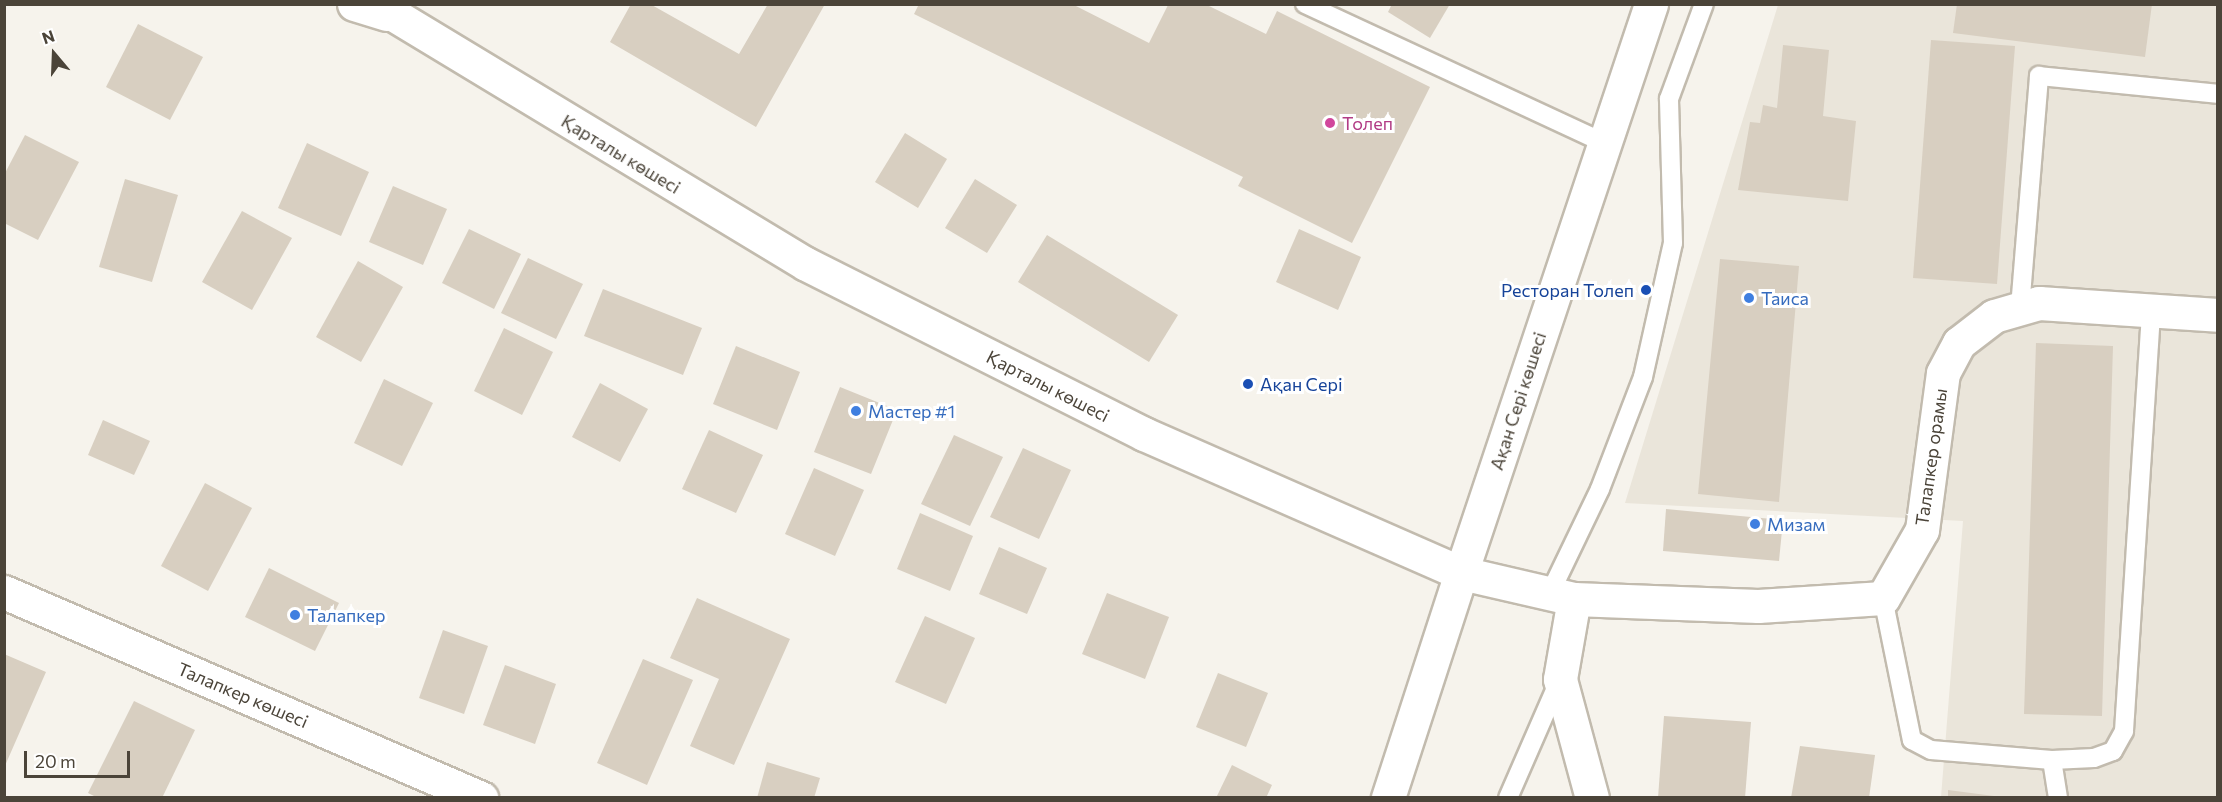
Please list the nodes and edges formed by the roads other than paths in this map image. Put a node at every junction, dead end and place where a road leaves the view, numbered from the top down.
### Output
1 (354, 4) edge
2 (1305, 4) edge
3 (1651, 4) edge
4 (1704, 4) edge
5 (382, 10) edge
6 (2217, 94) edge
7 (1604, 143) junction
8 (2020, 308) junction
9 (2151, 309) junction
10 (2217, 315) edge
11 (1461, 573) junction
12 (4, 592) edge
13 (1562, 596) junction
14 (1883, 598) junction
15 (1560, 679) junction
16 (2052, 760) junction
17 (481, 798) edge
18 (1388, 798) edge
19 (1508, 798) edge
20 (1592, 798) edge
21 (2058, 798) edge

1 - 5 street, Қарталы көшесі
2 - 7 lane
3 - 7 street, Ақан Сері көшесі
4 - 13 lane
5 - 11 street, Қарталы көшесі
6 - 8 lane
7 - 11 street, Ақан Сері көшесі
8 - 9 street, Талапкер орамы
8 - 14 street, Талапкер орамы
9 - 10 street, Талапкер орамы
9 - 16 lane
11 - 13 street, Қарталы көшесі
11 - 18 street, Ақан Сері көшесі
12 - 17 street, Талапкер көшесі
13 - 14 street
13 - 15 street
14 - 16 lane
15 - 19 lane
15 - 20 street
16 - 21 lane

